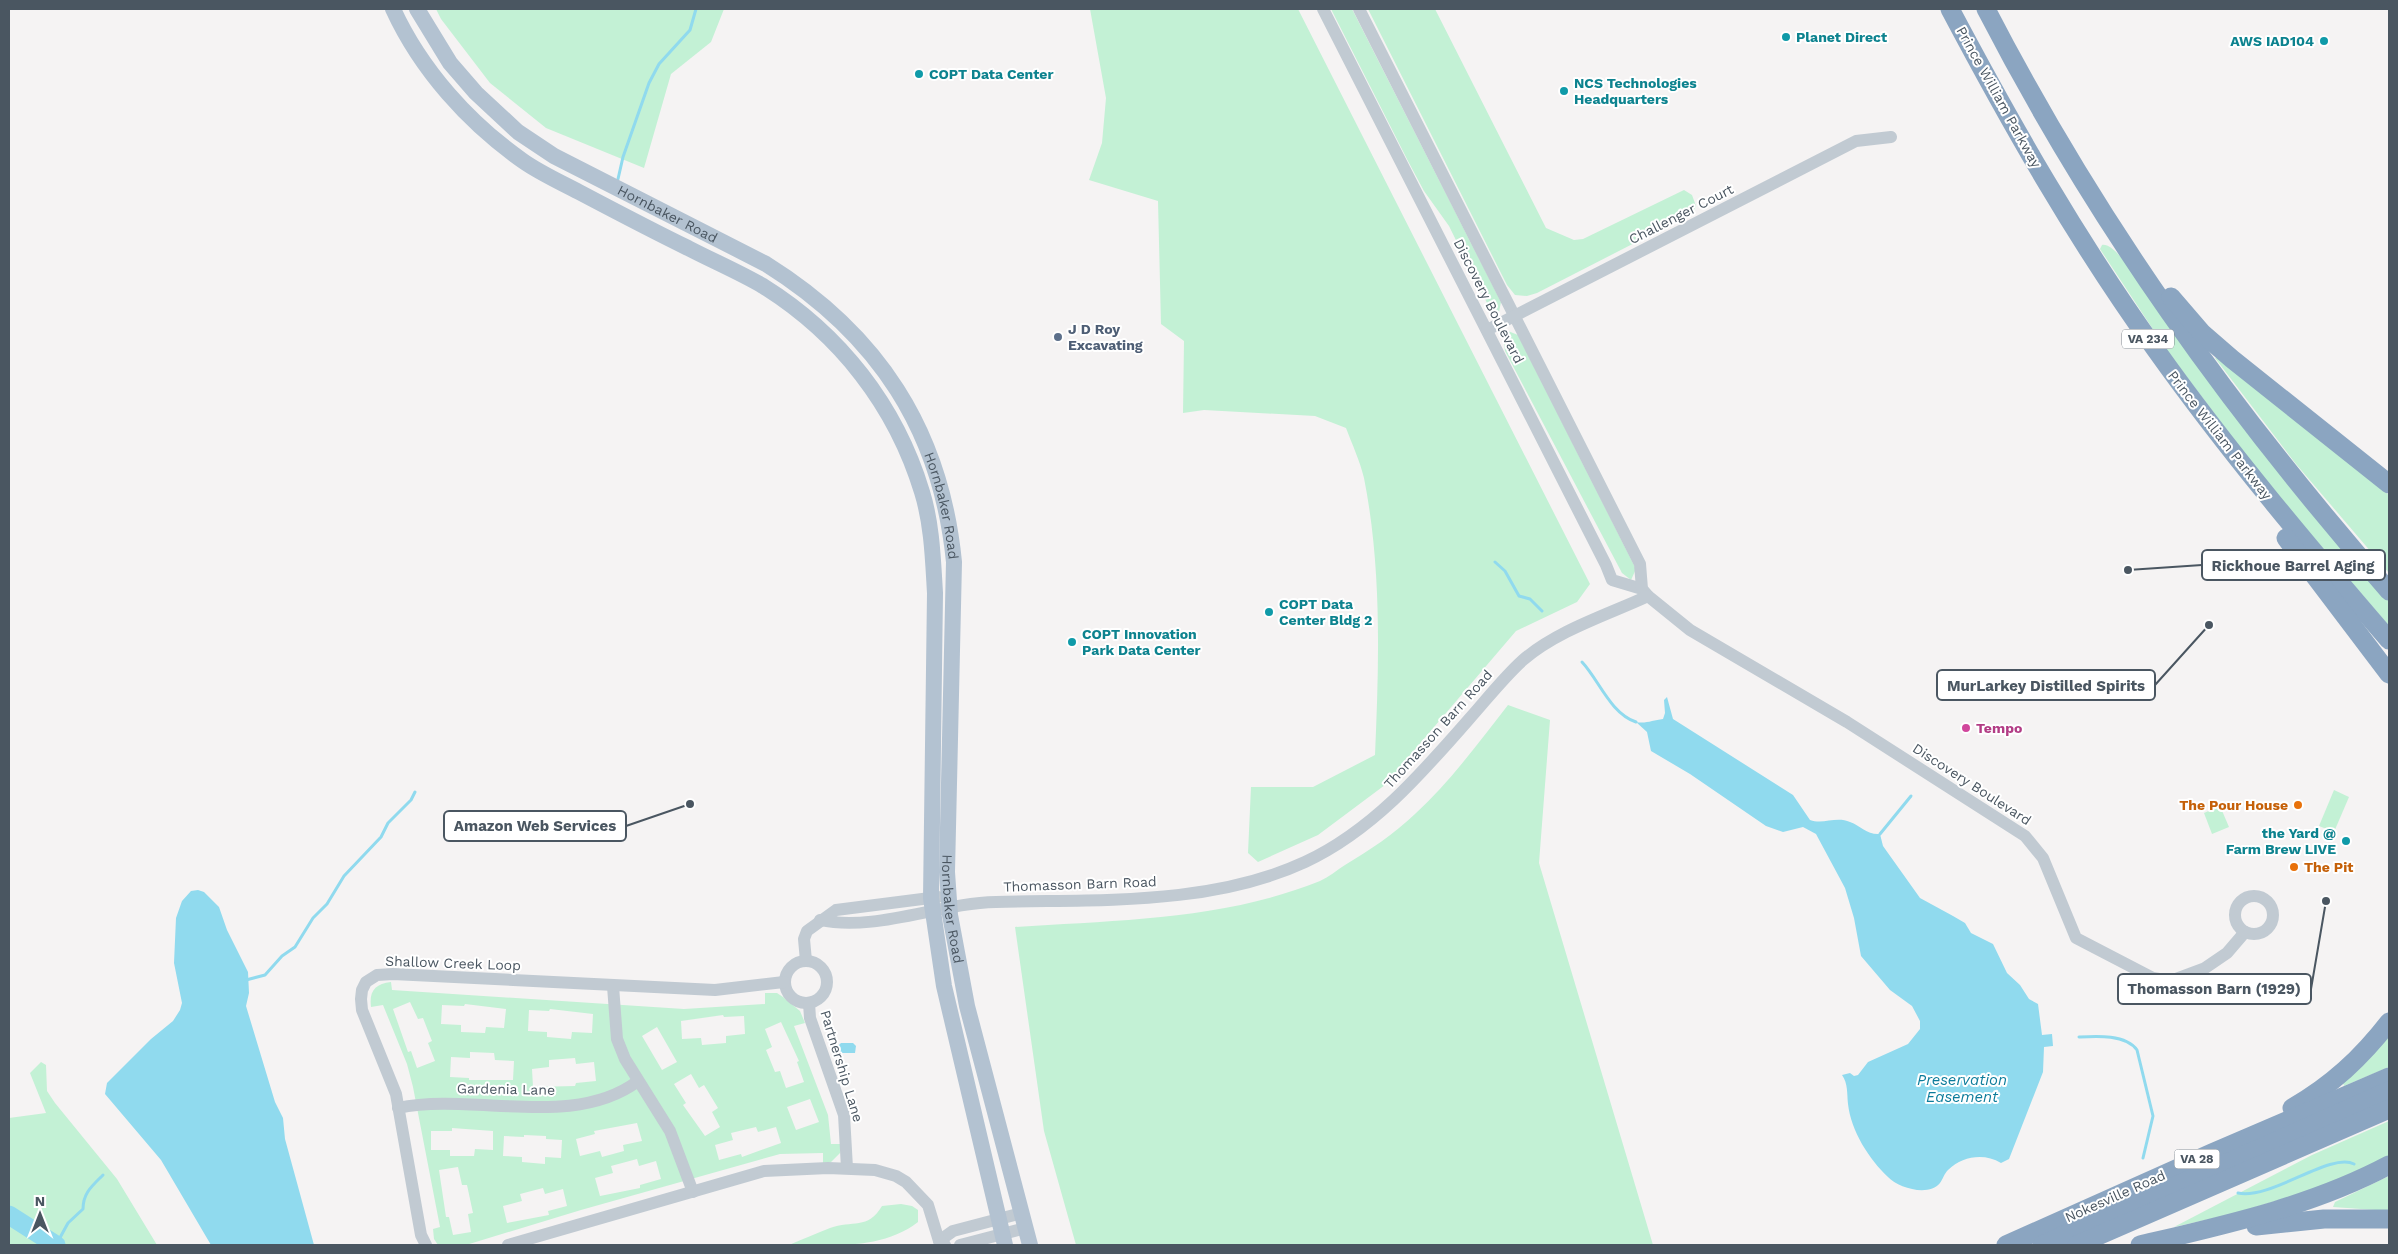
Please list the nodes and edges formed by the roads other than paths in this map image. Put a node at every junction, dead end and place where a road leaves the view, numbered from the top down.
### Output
1 (393, 9) edge
2 (417, 9) edge
3 (1323, 9) edge
4 (1359, 9) edge
5 (1950, 9) edge
6 (1986, 9) edge
7 (1891, 137) dead end
8 (2098, 206) junction
9 (709, 234) junction
10 (698, 253) junction
11 (1516, 315) junction
12 (1487, 330) junction
13 (2206, 419) junction
14 (2387, 481) edge
15 (2389, 591) edge
16 (1645, 592) junction
17 (2389, 640) edge
18 (2389, 674) edge
19 (949, 903) junction
20 (932, 905) junction
21 (2245, 932) dead end
22 (806, 961) junction
23 (784, 982) junction
24 (612, 986) junction
25 (809, 1003) junction
26 (2389, 1022) edge
27 (2389, 1077) edge
28 (638, 1081) junction
29 (2389, 1091) edge
30 (398, 1108) junction
31 (2389, 1109) edge
32 (2212, 1152) junction
33 (2389, 1165) edge
34 (847, 1168) junction
35 (693, 1192) junction
36 (2389, 1219) edge
37 (1024, 1220) junction
38 (1002, 1233) edge
39 (2168, 1238) junction
40 (942, 1243) edge
41 (426, 1245) edge
42 (508, 1245) edge
43 (960, 1245) edge
44 (1030, 1245) edge
45 (2006, 1245) edge
46 (2042, 1245) edge
47 (2077, 1245) edge
48 (2140, 1245) edge

1 - 10 main road, Hornbaker Road
2 - 9 main road, Hornbaker Road
3 - 12 street, Discovery Boulevard
4 - 11 street, Discovery Boulevard
5 - 13 highway, Prince William Parkway / VA 234
6 - 8 highway, VA 234
7 - 11 street, Challenger Court
8 - 14 highway
8 - 15 highway, VA 234
9 - 10 main road
9 - 19 main road, Hornbaker Road
10 - 20 main road, Hornbaker Road
11 - 12 street, Challenger Court
11 - 16 street, Discovery Boulevard
12 - 16 street, Discovery Boulevard
13 - 17 highway, Prince William Parkway / VA 234
13 - 18 highway
16 - 19 street, Thomasson Barn Road
16 - 21 street, Discovery Boulevard
19 - 20 street, Thomasson Barn Road
19 - 37 main road, Hornbaker Road
20 - 22 street
20 - 38 main road, Hornbaker Road
22 - 23 street
22 - 25 street
23 - 24 street, Shallow Creek Loop
23 - 25 street
24 - 28 street
24 - 30 street, Shallow Creek Loop
25 - 34 street, Partnership Lane
26 - 32 highway
27 - 32 highway, Nokesville Road / VA 28
28 - 30 street, Gardenia Lane
28 - 35 street
29 - 46 highway
30 - 41 street, Shallow Creek Loop
31 - 47 highway, VA 28
32 - 45 highway, Nokesville Road / VA 28
33 - 39 highway
34 - 35 street
34 - 40 street
35 - 42 street
36 - 39 highway
37 - 38 street
37 - 44 main road, Hornbaker Road
38 - 40 street
38 - 43 street
39 - 48 highway

